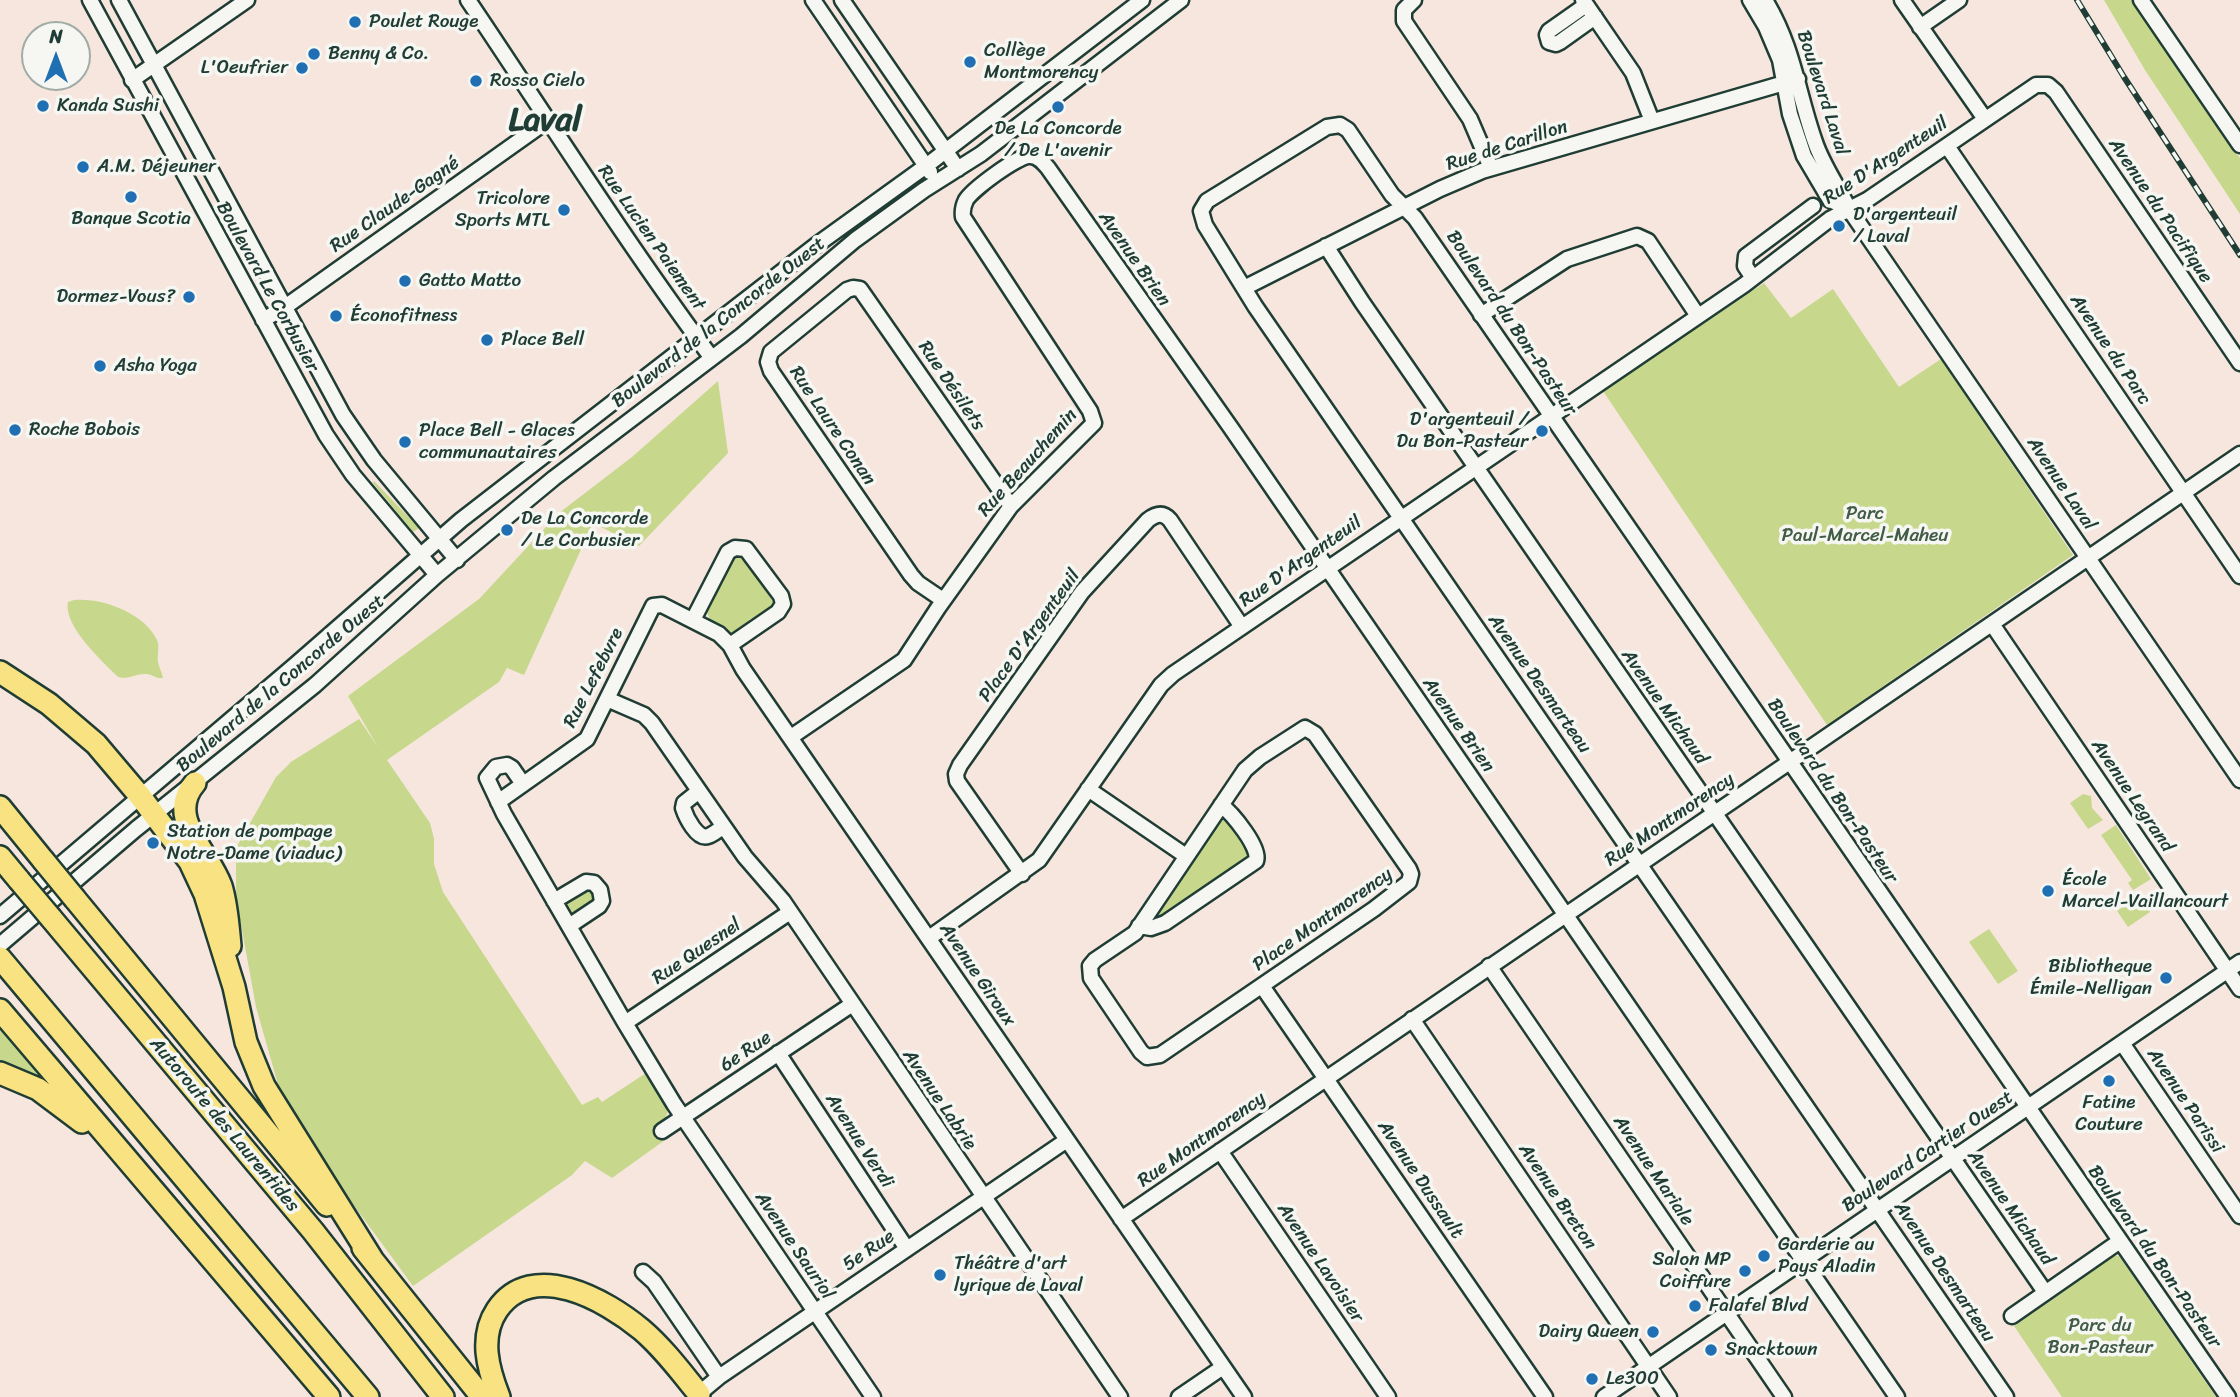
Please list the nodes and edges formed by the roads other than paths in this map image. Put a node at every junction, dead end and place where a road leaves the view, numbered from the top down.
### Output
1 (90, 0) edge
2 (119, 0) edge
3 (247, 0) edge
4 (468, 0) edge
5 (813, 0) edge
6 (842, 0) edge
7 (1142, 0) edge
8 (1181, 0) edge
9 (1414, 0) edge
10 (1750, 0) edge
11 (1765, 0) edge
12 (1902, 0) edge
13 (1959, 0) edge
14 (2141, 0) edge
15 (1584, 2) edge
16 (1595, 17) junction
17 (1920, 27) junction
18 (155, 66) junction
19 (132, 80) junction
20 (1792, 80) junction
21 (2044, 84) joint
22 (1984, 119) junction
23 (547, 121) junction
24 (1652, 121) junction
25 (2240, 145) edge
26 (1947, 146) junction
27 (945, 150) junction
28 (926, 166) junction
29 (1491, 168) junction
30 (958, 169) junction
31 (937, 181) junction
32 (1813, 206) dead end
33 (1404, 207) junction
34 (962, 209) joint
35 (1849, 209) junction
36 (1326, 246) junction
37 (1753, 278) junction
38 (857, 288) joint
39 (1244, 288) junction
40 (285, 307) junction
41 (1481, 315) junction
42 (1698, 316) junction
43 (263, 320) junction
44 (696, 337) junction
45 (711, 357) junction
46 (2240, 363) edge
47 (1551, 416) junction
48 (2240, 454) edge
49 (1476, 466) junction
50 (2184, 492) junction
51 (1011, 506) junction
52 (1401, 518) junction
53 (439, 538) junction
54 (420, 554) junction
55 (2088, 558) junction
56 (457, 560) junction
57 (1327, 569) junction
58 (437, 575) junction
59 (2240, 576) edge
60 (943, 600) junction
61 (655, 605) joint
62 (693, 620) junction
63 (1992, 624) junction
64 (1242, 627) junction
65 (730, 645) junction
66 (0, 672) edge
67 (607, 699) junction
68 (791, 737) junction
69 (1789, 762) junction
70 (2240, 780) edge
71 (195, 783) junction
72 (523, 784) junction
73 (1088, 789) junction
74 (699, 792) junction
75 (140, 796) junction
76 (498, 802) junction
77 (1221, 804) junction
78 (0, 807) edge
79 (1714, 813) junction
80 (154, 815) junction
81 (723, 827) junction
82 (1186, 856) junction
83 (0, 858) edge
84 (1640, 864) junction
85 (1022, 874) junction
86 (21, 888) junction
87 (554, 901) junction
88 (790, 912) junction
89 (44, 915) junction
90 (1565, 915) junction
91 (0, 916) edge
92 (569, 926) junction
93 (1139, 926) junction
94 (929, 937) junction
95 (1, 955) edge
96 (1489, 966) junction
97 (2234, 966) edge
98 (1262, 986) junction
99 (233, 987) junction
100 (2240, 989) edge
101 (851, 1005) junction
102 (0, 1010) edge
103 (1412, 1019) junction
104 (625, 1023) junction
105 (2122, 1043) junction
106 (778, 1053) junction
107 (0, 1073) edge
108 (1326, 1078) junction
109 (2027, 1108) junction
110 (683, 1117) junction
111 (662, 1131) dead end
112 (1067, 1140) junction
113 (1220, 1151) junction
114 (1953, 1158) junction
115 (134, 1167) junction
116 (982, 1197) junction
117 (1878, 1209) junction
118 (2240, 1216) edge
119 (1121, 1219) junction
120 (2120, 1241) junction
121 (906, 1249) junction
122 (372, 1259) junction
123 (1803, 1260) junction
124 (643, 1272) dead end
125 (2045, 1292) junction
126 (815, 1312) junction
127 (1727, 1313) junction
128 (2012, 1316) dead end
129 (1649, 1366) junction
130 (1223, 1367) junction
131 (719, 1377) junction
132 (317, 1388) edge
133 (698, 1396) edge
134 (329, 1397) edge
135 (368, 1397) edge
136 (443, 1397) edge
137 (482, 1397) edge
138 (499, 1397) edge
139 (873, 1397) edge
140 (1120, 1397) edge
141 (1179, 1397) edge
142 (1244, 1397) edge
143 (1388, 1397) edge
144 (1545, 1397) edge
145 (1604, 1397) edge
146 (1670, 1397) edge
147 (1784, 1397) edge
148 (1897, 1397) edge
149 (2006, 1397) edge
150 (2228, 1397) edge

1 - 19 street, Boulevard Le Corbusier
2 - 18 street, Boulevard Le Corbusier
3 - 18 street
4 - 23 street, Rue Lucien Paiement
5 - 28 street
6 - 27 street
7 - 27 street, Boulevard de la Concorde Ouest
8 - 30 street, Boulevard de la Concorde Ouest
9 - 29 street
10 - 20 street, Boulevard Laval
11 - 20 street, Boulevard Laval
12 - 17 street
13 - 17 street
14 - 25 street
15 - 16 street
15 - 16 street
16 - 24 street
17 - 22 street
18 - 19 street
18 - 40 street, Boulevard Le Corbusier
19 - 43 street, Boulevard Le Corbusier
20 - 24 street, Rue de Carillon
20 - 35 street, Boulevard Laval
21 - 22 street, Rue D'Argenteuil
21 - 46 street, Avenue du Pacifique
22 - 26 street, Rue D'Argenteuil
23 - 40 street, Rue Claude-Gagné
23 - 44 street, Rue Lucien Paiement
24 - 29 street, Rue de Carillon
26 - 35 street, Rue D'Argenteuil
26 - 50 street, Avenue du Parc
27 - 28 street, Boulevard de la Concorde Ouest
27 - 30 street
28 - 31 street
28 - 44 street, Boulevard de la Concorde Ouest
29 - 33 street, Rue de Carillon
30 - 31 street, Boulevard de la Concorde Ouest
31 - 45 street, Boulevard de la Concorde Ouest
32 - 37 street, Rue D'Argenteuil
33 - 36 street, Rue de Carillon
33 - 39 street, Avenue Desmarteau
33 - 41 street, Boulevard du Bon-Pasteur
34 - 51 street, Rue Beauchemin
34 - 57 street, Avenue Brien
35 - 37 street, Rue D'Argenteuil
35 - 55 street, Avenue Laval
36 - 39 street, Rue de Carillon
36 - 49 street, Avenue Michaud
37 - 42 street, Rue D'Argenteuil
38 - 51 street, Rue Désilets
38 - 60 street, Rue Laure Conan
39 - 52 street, Avenue Desmarteau
40 - 43 street, Rue Claude-Gagné
40 - 53 street, Boulevard Le Corbusier
41 - 42 street
41 - 47 street, Boulevard du Bon-Pasteur
42 - 47 street, Rue D'Argenteuil
43 - 54 street, Boulevard Le Corbusier
44 - 45 street, Rue Lucien Paiement
44 - 53 street, Boulevard de la Concorde Ouest
45 - 56 street, Boulevard de la Concorde Ouest
47 - 49 street, Rue D'Argenteuil
47 - 69 street, Boulevard du Bon-Pasteur
48 - 50 street, Rue Montmorency
49 - 52 street, Rue D'Argenteuil
49 - 79 street, Avenue Michaud
50 - 55 street, Rue Montmorency
50 - 59 street, Avenue du Parc
51 - 60 street, Rue Beauchemin
52 - 57 street, Rue D'Argenteuil
52 - 84 street, Avenue Desmarteau
53 - 54 street, Boulevard de la Concorde Ouest
53 - 56 street, Boulevard Le Corbusier
54 - 58 street, Boulevard Le Corbusier
54 - 75 street, Boulevard de la Concorde Ouest
55 - 63 street, Rue Montmorency
55 - 70 street, Avenue Laval
56 - 58 street, Boulevard de la Concorde Ouest
57 - 64 street, Rue D'Argenteuil
57 - 90 street, Avenue Brien
58 - 71 street, Boulevard de la Concorde Ouest
60 - 68 street, Rue Beauchemin
61 - 62 street, Avenue Giroux
61 - 67 street, Rue Lefebvre
62 - 65 street, Avenue Giroux
62 - 65 street
63 - 69 street, Rue Montmorency
63 - 97 street, Avenue Legrand
64 - 73 street, Rue D'Argenteuil
64 - 85 street, Place D'Argenteuil
65 - 68 street, Avenue Giroux
66 - 75 highway
67 - 72 street, Rue Lefebvre
67 - 74 street, Avenue Labrie
68 - 94 street, Avenue Giroux
69 - 79 street, Rue Montmorency
69 - 109 street, Boulevard du Bon-Pasteur
71 - 80 street, Boulevard de la Concorde Ouest
71 - 99 highway
72 - 76 street, Rue Lefebvre
72 - 76 street
73 - 82 street
73 - 85 street, Rue D'Argenteuil
74 - 81 street, Avenue Labrie
74 - 81 street
75 - 80 highway
75 - 86 street, Boulevard de la Concorde Ouest
76 - 87 street
77 - 82 street, Place Montmorency
77 - 93 street, Place Montmorency
77 - 98 street, Place Montmorency
78 - 122 highway, bridge
79 - 84 street, Rue Montmorency
79 - 114 street, Avenue Michaud
80 - 89 street, Boulevard de la Concorde Ouest
80 - 99 highway
81 - 88 street, Avenue Labrie
82 - 93 street, Place Montmorency
83 - 86 highway, Autoroute des Laurentides
84 - 90 street, Rue Montmorency
84 - 117 street, Avenue Desmarteau
85 - 94 street, Rue D'Argenteuil
86 - 89 highway, Autoroute des Laurentides, bridge
86 - 91 street, Boulevard de la Concorde Ouest
87 - 92 street
87 - 92 street
88 - 101 street, Avenue Labrie
88 - 104 street, Rue Quesnel
89 - 95 street, Boulevard de la Concorde Ouest
89 - 136 highway, Autoroute des Laurentides
90 - 96 street, Rue Montmorency
90 - 123 street, Avenue Brien
92 - 104 street
93 - 98 street, Place Montmorency
94 - 112 street, Avenue Giroux
95 - 135 highway
96 - 103 street, Rue Montmorency
96 - 127 street, Avenue Mariale
97 - 100 street, Avenue Legrand
97 - 105 street, Boulevard Cartier Ouest
98 - 108 street, Avenue Dussault
99 - 122 highway
101 - 106 street, 6e Rue
101 - 116 street, Avenue Labrie
102 - 115 highway
103 - 108 street, Rue Montmorency
103 - 129 street, Avenue Breton
104 - 110 street
105 - 109 street, Boulevard Cartier Ouest
105 - 118 street, Avenue Parissi
106 - 110 street, 6e Rue
106 - 121 street, Avenue Verdi
107 - 115 highway
108 - 113 street, Rue Montmorency
108 - 144 street, Avenue Dussault
109 - 114 street, Boulevard Cartier Ouest
109 - 120 street, Boulevard du Bon-Pasteur
110 - 111 street, 6e Rue
110 - 126 street, Avenue Sauriol
112 - 116 street, 5e Rue
112 - 119 street, Avenue Giroux
113 - 119 street, Rue Montmorency
113 - 143 street, Avenue Lavoisier
114 - 117 street, Boulevard Cartier Ouest
114 - 125 street, Avenue Michaud
115 - 132 highway
116 - 121 street, 5e Rue
116 - 140 street, Avenue Labrie
117 - 123 street, Boulevard Cartier Ouest
117 - 149 street, Avenue Desmarteau
119 - 130 street, Avenue Giroux
120 - 125 street
120 - 150 street, Boulevard du Bon-Pasteur
121 - 126 street, 5e Rue
122 - 137 highway
123 - 127 street, Boulevard Cartier Ouest
123 - 148 street, Avenue Brien
124 - 131 street
125 - 128 street
126 - 131 street, 5e Rue
126 - 139 street, Avenue Sauriol
127 - 129 street, Boulevard Cartier Ouest
127 - 147 street, Avenue Mariale
129 - 145 street, Boulevard Cartier Ouest
129 - 146 street, Avenue Breton
130 - 141 street
130 - 142 street, Avenue Giroux
131 - 133 street, 5e Rue
132 - 134 highway
133 - 138 highway

